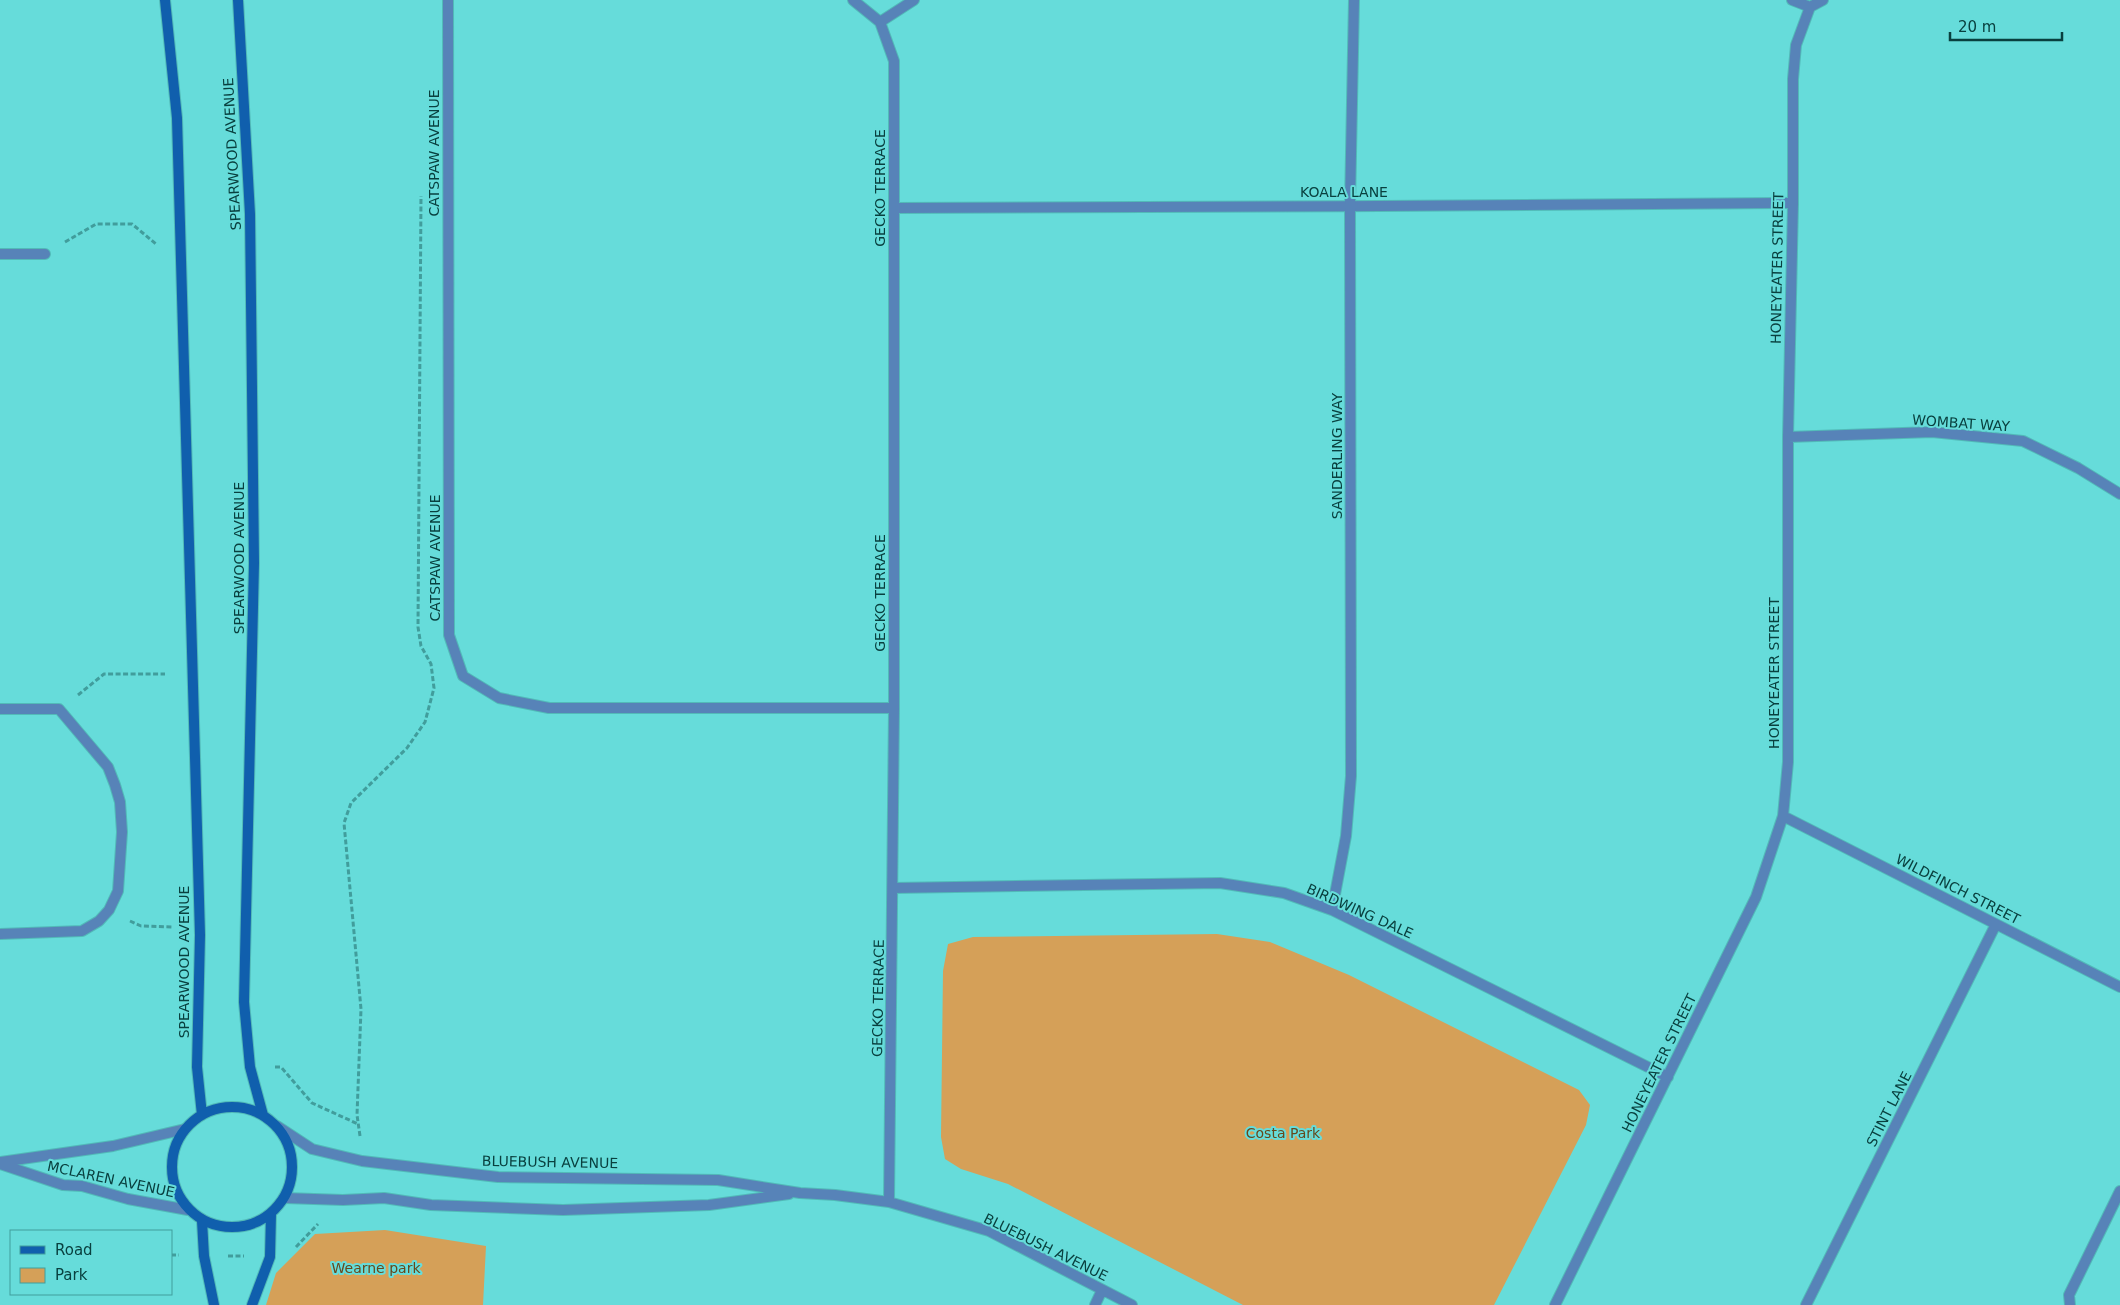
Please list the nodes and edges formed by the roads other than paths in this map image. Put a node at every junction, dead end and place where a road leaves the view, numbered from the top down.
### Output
1 (166, 0) edge
2 (238, 0) edge
3 (448, 0) edge
4 (853, 0) edge
5 (914, 0) edge
6 (1354, 0) edge
7 (1792, 0) edge
8 (1823, 0) edge
9 (1810, 7) junction
10 (880, 22) junction
11 (1793, 203) junction
12 (1350, 205) junction
13 (894, 208) junction
14 (0, 254) edge
15 (45, 254) road end
16 (1788, 437) junction
17 (2120, 494) edge
18 (894, 708) junction
19 (0, 709) edge
20 (1783, 816) junction
21 (893, 888) junction
22 (1332, 910) junction
23 (1996, 924) junction
24 (0, 934) edge
25 (2120, 987) edge
26 (1668, 1077) junction
27 (202, 1115) junction
28 (263, 1115) junction
29 (277, 1126) junction
30 (185, 1129) junction
31 (0, 1163) edge
32 (2120, 1191) edge
33 (800, 1193) junction
34 (285, 1198) junction
35 (889, 1202) junction
36 (188, 1210) junction
37 (271, 1214) junction
38 (202, 1221) junction
39 (1102, 1290) junction
40 (214, 1305) edge
41 (252, 1305) edge
42 (1094, 1305) edge
43 (1132, 1305) edge
44 (1555, 1305) edge
45 (1806, 1305) edge
46 (2070, 1305) edge

1 - 27 main road, SPEARWOOD AVENUE
2 - 28 main road, SPEARWOOD AVENUE
3 - 18 street, CATSPAW AVENUE
4 - 10 street
5 - 10 street
6 - 12 street, SANDERLING WAY
7 - 9 street
8 - 9 street
9 - 11 street, HONEYEATER STREET
10 - 13 street, GECKO TERRACE
11 - 12 street, KOALA LANE
11 - 16 street, HONEYEATER STREET
12 - 13 street, KOALA LANE
12 - 22 street, SANDERLING WAY
13 - 18 street, GECKO TERRACE
14 - 15 street
16 - 17 street, WOMBAT WAY
16 - 20 street, HONEYEATER STREET
18 - 21 street, GECKO TERRACE
19 - 24 street
20 - 23 street, WILDFINCH STREET
20 - 26 street, HONEYEATER STREET
21 - 22 street, BIRDWING DALE
21 - 35 street, GECKO TERRACE
22 - 26 street, BIRDWING DALE
23 - 25 street, WILDFINCH STREET
23 - 45 street, STINT LANE
26 - 44 street, HONEYEATER STREET
27 - 28 main road
27 - 30 main road
28 - 29 main road
29 - 33 street, BLUEBUSH AVENUE
29 - 34 main road
30 - 31 street, MCLAREN AVENUE
30 - 36 main road
31 - 36 street, MCLAREN AVENUE
32 - 46 street
33 - 34 street, BLUEBUSH AVENUE
33 - 35 street, BLUEBUSH AVENUE
34 - 37 main road
35 - 39 street, BLUEBUSH AVENUE
36 - 38 main road
37 - 38 main road
37 - 41 main road
38 - 40 main road
39 - 42 street
39 - 43 street, BLUEBUSH AVENUE

